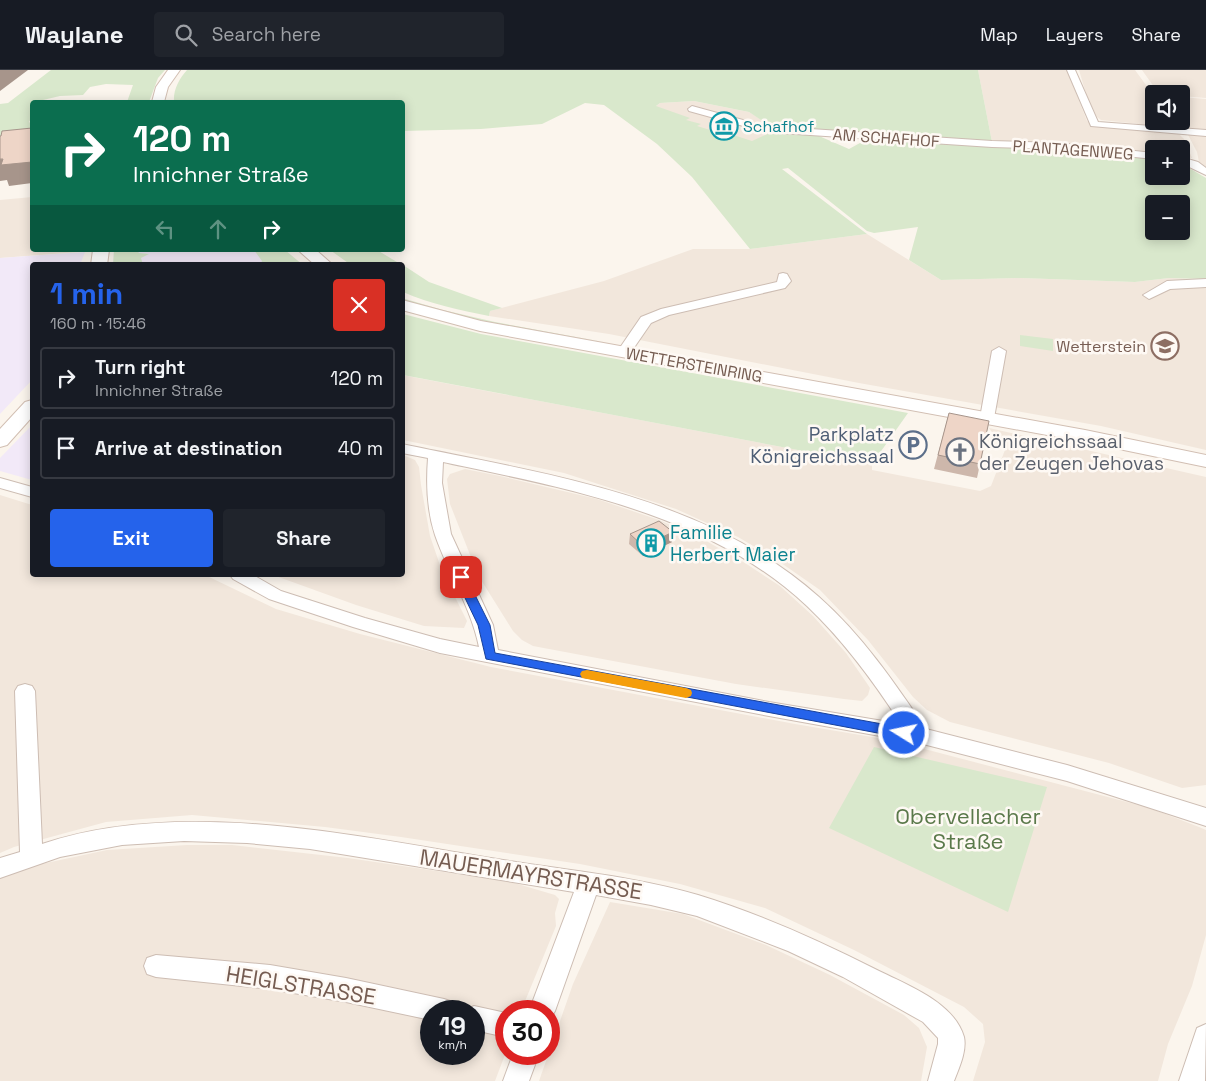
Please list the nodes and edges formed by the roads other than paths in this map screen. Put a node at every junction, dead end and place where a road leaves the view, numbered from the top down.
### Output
1 (174, 70) edge
2 (1070, 70) edge
3 (159, 100) edge
4 (692, 109) dead end
5 (1206, 133) edge
6 (992, 144) joint
7 (1145, 155) edge
8 (1190, 163) edge
9 (1206, 172) edge
10 (309, 252) edge
11 (321, 262) edge
12 (783, 277) dead end
13 (1206, 283) edge
14 (1150, 295) dead end
15 (405, 306) edge
16 (999, 350) dead end
17 (624, 352) junction
18 (30, 408) edge
19 (987, 418) junction
20 (0, 441) edge
21 (405, 449) edge
22 (436, 456) junction
23 (1206, 461) edge
24 (0, 484) edge
25 (30, 492) edge
26 (243, 577) edge
27 (490, 656) junction
28 (25, 691) dead end
29 (919, 735) junction
30 (1206, 818) edge
31 (31, 855) junction
32 (0, 868) edge
33 (588, 884) junction
34 (156, 966) dead end
35 (546, 1000) edge
36 (420, 1006) edge
37 (1206, 1037) edge
38 (522, 1065) edge
39 (516, 1081) edge
40 (941, 1081) edge
41 (1192, 1081) edge

1 - 3 main road
2 - 5 street
4 - 6 street, AM SCHAFHOF
6 - 7 street, PLANTAGENWEG
8 - 9 street
10 - 11 main road
12 - 17 street
13 - 14 street
15 - 17 main road, WETTERSTEINRING
16 - 19 street
17 - 19 main road, WETTERSTEINRING
18 - 20 main road
19 - 23 main road, WETTERSTEINRING
21 - 22 street
22 - 27 street
22 - 29 street
24 - 25 street
26 - 27 street
27 - 29 street
28 - 31 street
29 - 30 street
31 - 32 street, MAUERMAYRSTRASSE
31 - 33 street, MAUERMAYRSTRASSE
33 - 35 street
33 - 40 street, MAUERMAYRSTRASSE
34 - 36 street, HEIGLSTRASSE
37 - 41 street
38 - 39 street

